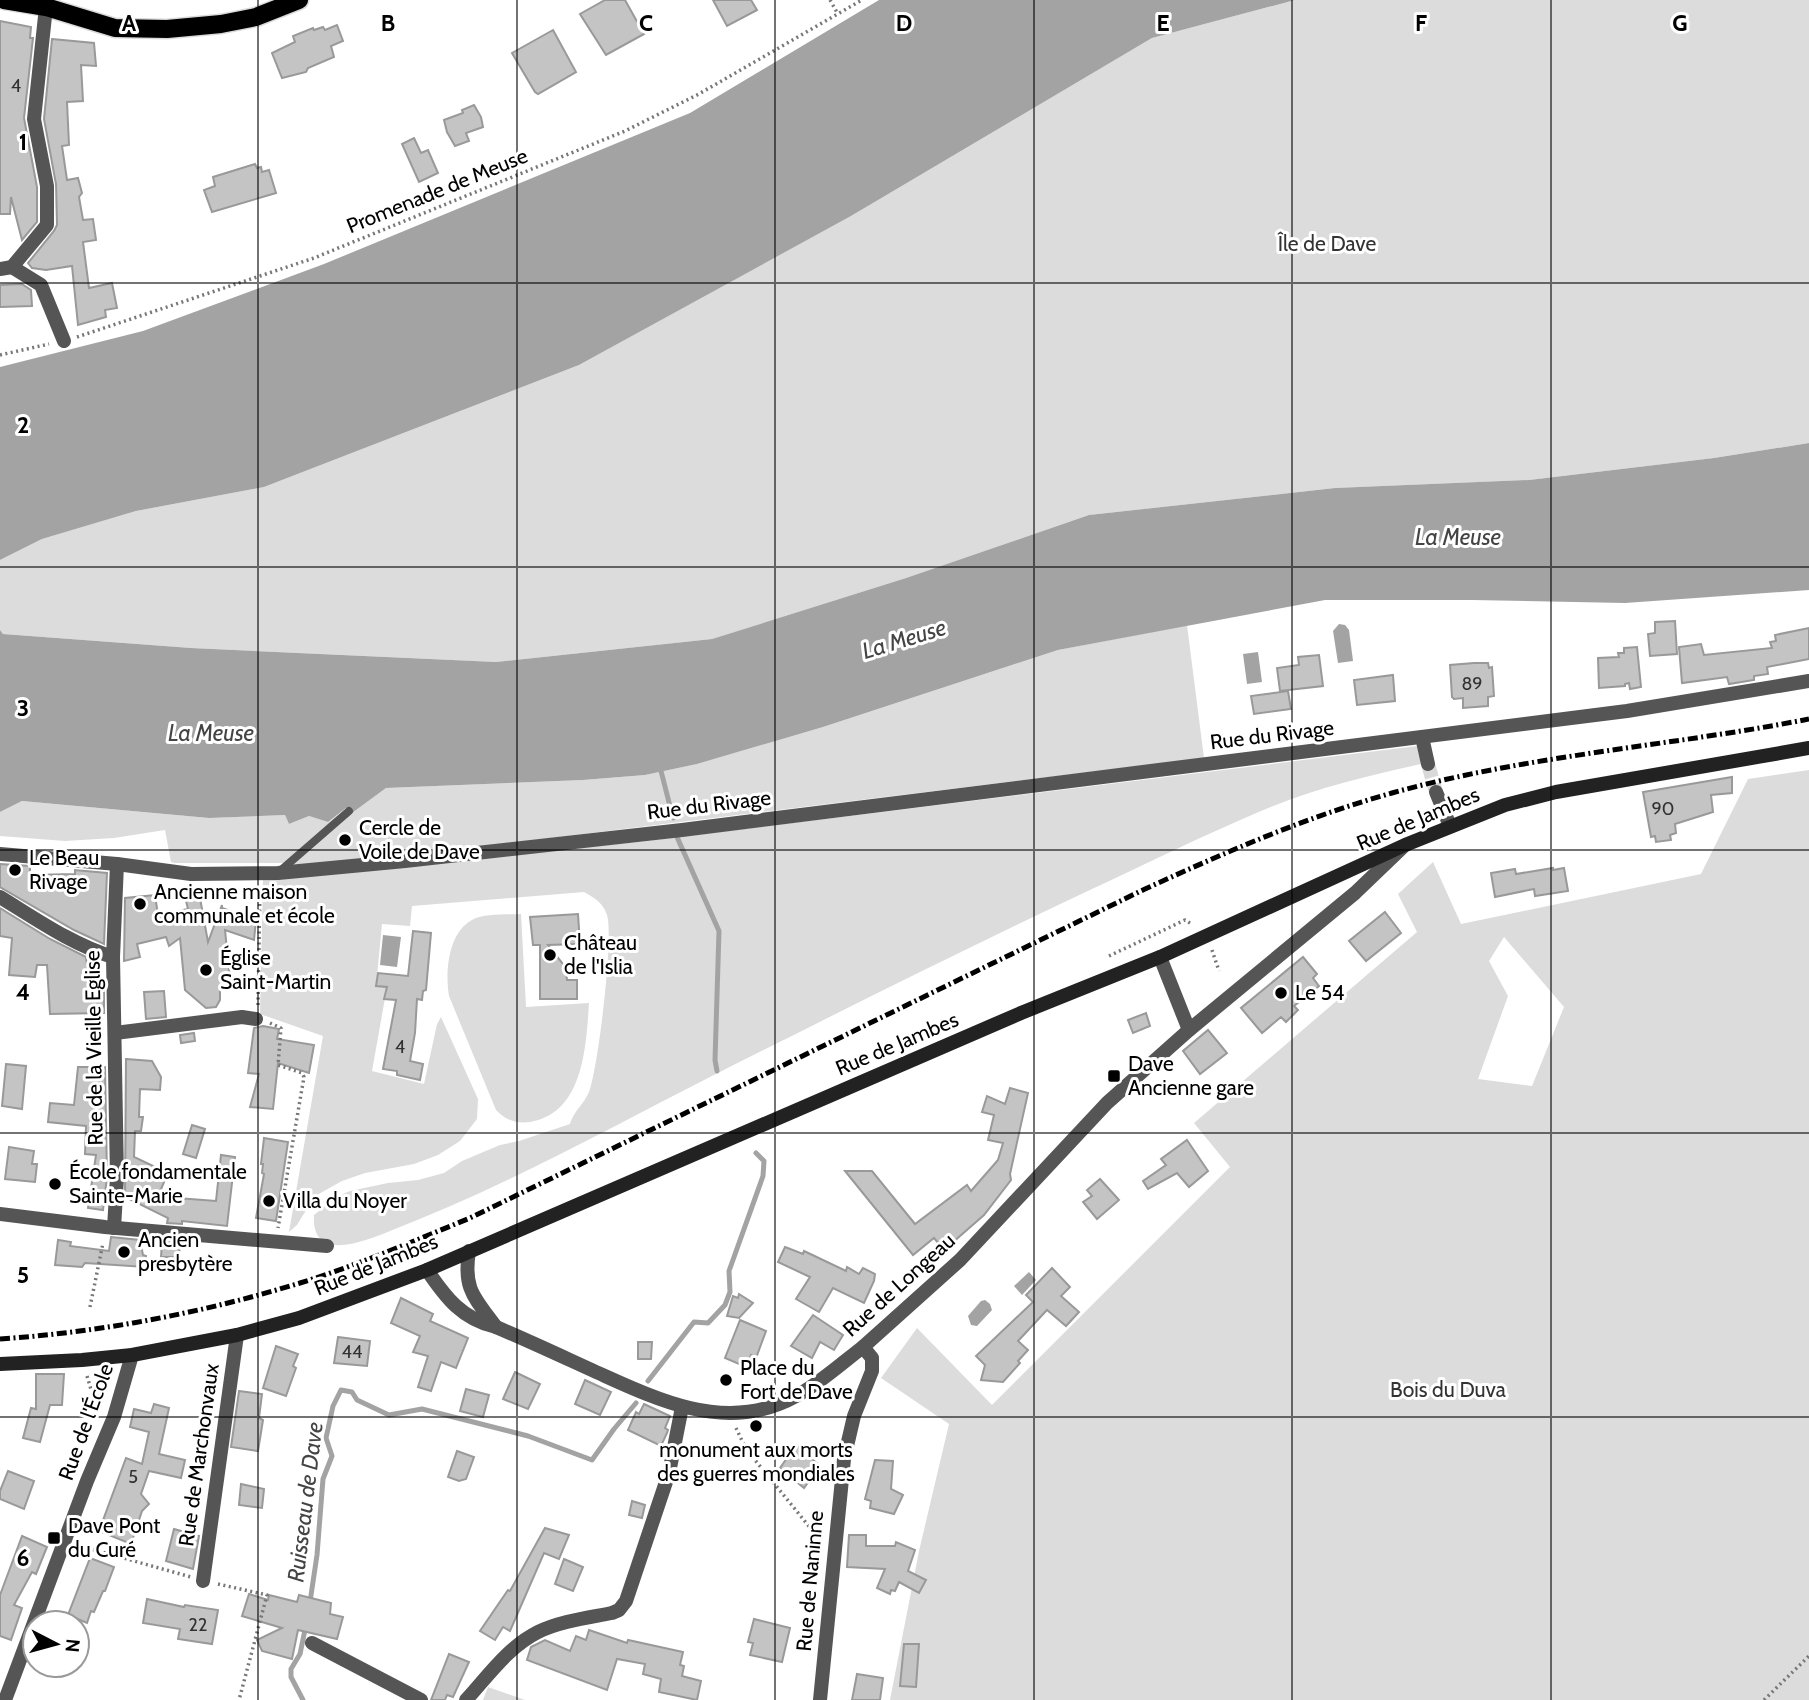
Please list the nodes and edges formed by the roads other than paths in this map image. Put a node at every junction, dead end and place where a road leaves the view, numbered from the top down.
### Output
1 (4, 0) edge
2 (299, 0) edge
3 (46, 7) junction
4 (6, 268) edge
5 (64, 341) road end
6 (1809, 681) edge
7 (1422, 737) junction
8 (1809, 748) edge
9 (1428, 764) tunnel mouth
10 (1436, 792) tunnel mouth
11 (349, 811) dead end
12 (1450, 826) junction
13 (1405, 845) junction
14 (0, 855) edge
15 (117, 864) junction
16 (278, 873) junction
17 (0, 897) edge
18 (113, 957) junction
19 (1160, 957) junction
20 (256, 1019) road end
21 (1189, 1030) junction
22 (115, 1033) junction
23 (0, 1214) edge
24 (110, 1227) junction
25 (327, 1246) dead end
26 (469, 1251) junction
27 (427, 1270) junction
28 (496, 1326) junction
29 (237, 1335) junction
30 (863, 1347) junction
31 (132, 1355) junction
32 (0, 1364) edge
33 (682, 1407) junction
34 (203, 1581) road end
35 (312, 1643) dead end
36 (5, 1700) edge
37 (421, 1700) edge
38 (466, 1700) edge
39 (820, 1700) edge

1 - 3 main road
2 - 3 main road
3 - 4 street
4 - 5 street
6 - 7 street, Rue du Rivage
7 - 9 street
7 - 16 street, Rue du Rivage
8 - 12 main road, Rue de Jambes
10 - 12 street
11 - 16 lane
12 - 13 main road, Rue de Jambes
13 - 19 main road, Rue de Jambes
13 - 21 street, Rue de Longeau
14 - 15 street, Rue du Rivage
15 - 16 street, Rue du Rivage
15 - 18 street, Rue de la Vieille Eglise
17 - 18 street
18 - 22 street, Rue de la Vieille Eglise
19 - 21 street
19 - 26 main road, Rue de Jambes
20 - 22 street
21 - 30 street, Rue de Longeau
22 - 24 street, Rue de la Vieille Eglise
23 - 24 street
24 - 25 street
26 - 27 main road, Rue de Jambes
26 - 28 street, Rue de Longeau
27 - 28 street, Rue de Longeau
27 - 29 main road, Rue de Jambes
28 - 33 street, Rue de Longeau
29 - 31 main road, Rue de Jambes
29 - 34 street, Rue de Marchonvaux
30 - 33 street, Rue de Longeau
30 - 39 street, Rue de Naninne
31 - 32 main road, Rue de Jambes
31 - 36 street, Rue de l'École
33 - 38 street
35 - 37 street

